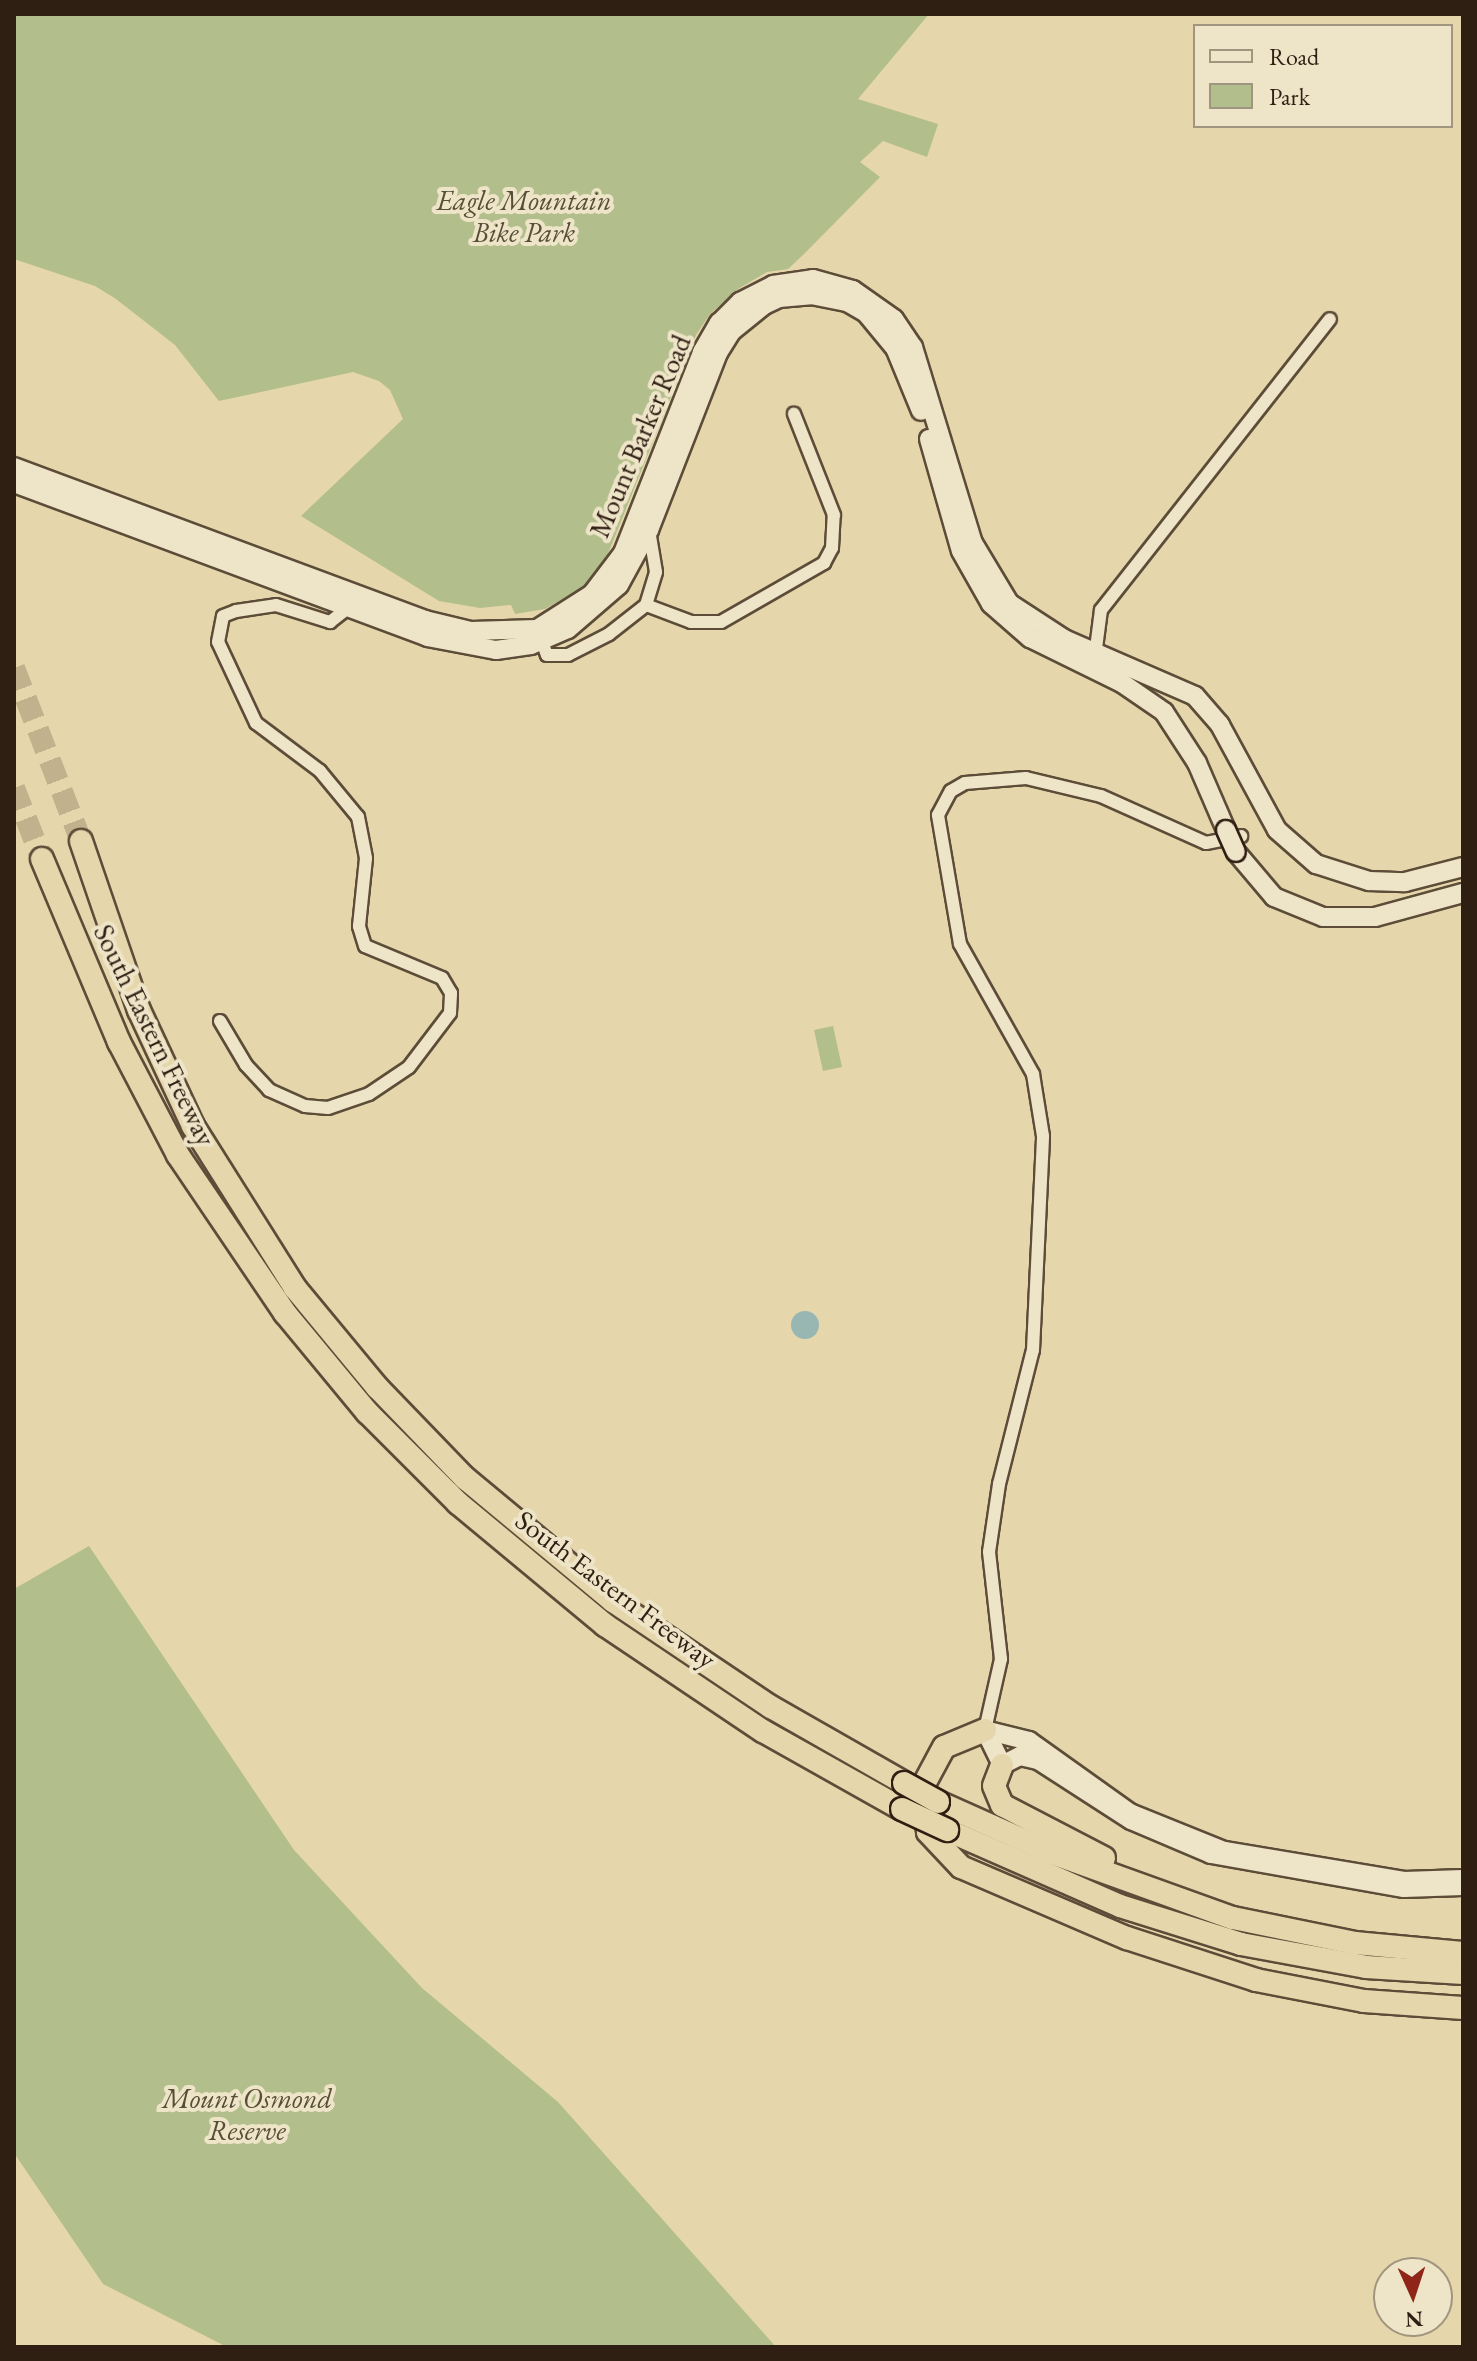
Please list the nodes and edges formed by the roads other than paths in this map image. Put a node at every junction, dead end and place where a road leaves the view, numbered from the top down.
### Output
1 (1330, 319) dead end
2 (794, 414) dead end
3 (14, 467) edge
4 (14, 483) edge
5 (649, 530) junction
6 (354, 602) junction
7 (646, 605) junction
8 (540, 635) junction
9 (1095, 660) junction
10 (1234, 839) junction
11 (81, 841) tunnel mouth
12 (42, 859) tunnel mouth
13 (1463, 867) edge
14 (1463, 893) edge
15 (220, 1021) dead end
16 (985, 1726) junction
17 (1002, 1765) junction
18 (1463, 1879) edge
19 (1463, 1886) edge
20 (1463, 1951) edge
21 (1463, 1973) edge
22 (1463, 2008) edge

1 - 9 street
2 - 7 street
3 - 6 main road
4 - 6 main road
5 - 7 street
5 - 8 main road, Mount Barker Road
5 - 9 main road, Mount Barker Road
6 - 8 main road
6 - 15 street
7 - 8 street
8 - 9 main road, Mount Barker Road
9 - 10 main road, Mount Barker Road
9 - 13 main road, Mount Barker Road
10 - 14 main road, Mount Barker Road
10 - 16 street
11 - 20 highway, South Eastern Freeway, bridge
12 - 21 highway, South Eastern Freeway, bridge
16 - 17 main road
16 - 18 main road
16 - 22 highway
17 - 19 main road
17 - 20 highway

